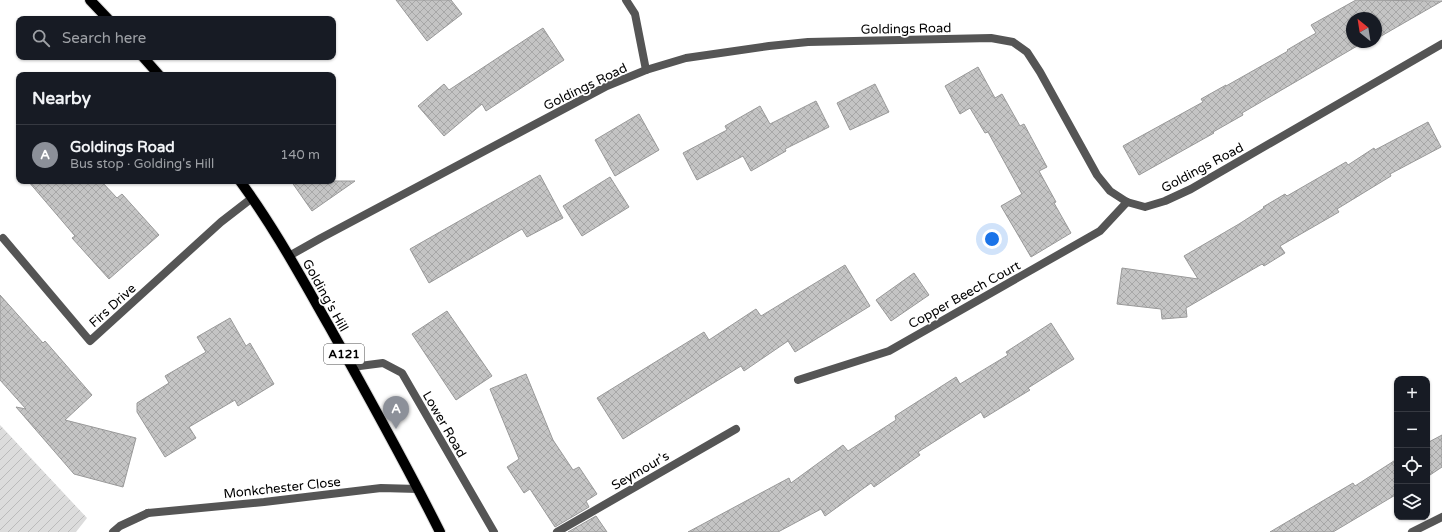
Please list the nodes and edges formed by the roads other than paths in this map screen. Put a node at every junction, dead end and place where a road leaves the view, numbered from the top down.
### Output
1 (90, 0) edge
2 (626, 0) edge
3 (105, 16) edge
4 (1442, 44) edge
5 (146, 60) edge
6 (646, 70) junction
7 (156, 72) edge
8 (242, 184) edge
9 (252, 198) junction
10 (1127, 202) junction
11 (3, 238) dead end
12 (289, 256) junction
13 (352, 367) junction
14 (798, 380) dead end
15 (736, 429) dead end
16 (418, 489) junction
17 (1442, 517) edge
18 (113, 532) edge
19 (440, 532) edge
20 (494, 532) edge
21 (556, 532) edge
22 (1412, 532) edge

1 - 3 main road
2 - 6 street
4 - 10 street, Goldings Road
5 - 7 main road
6 - 10 street, Goldings Road
6 - 12 street, Goldings Road
8 - 9 main road, Golding's Hill / A121
9 - 11 street, Firs Drive
9 - 12 main road, Golding's Hill / A121
10 - 14 street, Copper Beech Court
12 - 13 main road, Golding's Hill / A121
13 - 16 main road, Golding's Hill / A121
13 - 20 street, Lower Road
15 - 21 street, Seymour's
16 - 18 street, Monkchester Close
16 - 19 main road, Golding's Hill / A121
17 - 22 street

